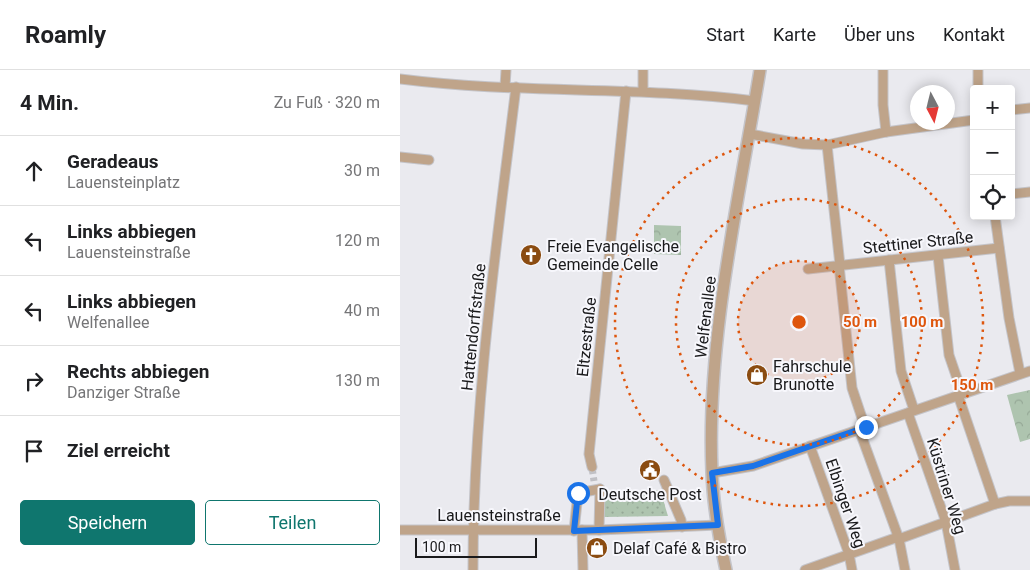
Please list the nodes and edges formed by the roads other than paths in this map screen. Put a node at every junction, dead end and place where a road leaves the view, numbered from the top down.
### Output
1 (506, 70) edge
2 (643, 70) edge
3 (760, 70) edge
4 (884, 70) edge
5 (978, 70) edge
6 (400, 79) edge
7 (978, 85) edge
8 (506, 87) junction
9 (516, 87) junction
10 (626, 91) junction
11 (642, 92) junction
12 (755, 101) junction
13 (1030, 108) edge
14 (1015, 110) edge
15 (970, 121) edge
16 (886, 132) junction
17 (750, 134) junction
18 (827, 145) junction
19 (400, 157) edge
20 (429, 160) dead end
21 (1030, 192) edge
22 (1015, 194) edge
23 (996, 220) edge
24 (999, 248) junction
25 (938, 256) junction
26 (889, 260) junction
27 (840, 265) junction
28 (808, 269) dead end
29 (1030, 371) edge
30 (1020, 373) junction
31 (960, 394) junction
32 (911, 411) junction
33 (862, 428) junction
34 (810, 446) junction
35 (592, 467) tunnel mouth
36 (712, 473) junction
37 (664, 480) dead end
38 (1030, 501) edge
39 (995, 504) junction
40 (946, 522) junction
41 (718, 525) junction
42 (682, 527) junction
43 (400, 530) edge
44 (473, 530) junction
45 (599, 530) junction
46 (578, 531) junction
47 (899, 538) junction
48 (849, 554) junction
49 (474, 570) edge
50 (583, 570) edge
51 (726, 570) edge
52 (805, 570) edge
53 (852, 570) edge
54 (905, 570) edge
55 (955, 570) edge

1 - 8 street
2 - 11 street
3 - 12 street, Welfenallee
4 - 16 street
5 - 7 street
6 - 8 street
8 - 9 street
9 - 10 street
9 - 44 street, Hattendorffstraße
10 - 11 street
10 - 35 street, Eltzestraße
11 - 12 street
12 - 17 street, Welfenallee
13 - 14 street
15 - 16 street
16 - 18 street
17 - 18 street
17 - 36 street, Welfenallee
18 - 27 street, Stettiner Straße
19 - 20 street
21 - 22 street
23 - 24 street
24 - 25 street, Stettiner Straße
24 - 30 street
25 - 26 street, Stettiner Straße
25 - 31 street
26 - 27 street, Stettiner Straße
26 - 32 street, Küstriner Weg
27 - 28 street, Stettiner Straße
27 - 33 street
29 - 30 street
30 - 31 street
31 - 32 street
31 - 39 street
32 - 33 street
32 - 40 street, Küstriner Weg
33 - 34 street
33 - 47 street
34 - 36 street
34 - 48 street, Elbinger Weg
36 - 41 street, Welfenallee
37 - 42 street
38 - 39 street
39 - 40 street
40 - 47 street
40 - 55 street, Küstriner Weg
41 - 42 street, Lauensteinstraße
41 - 51 street, Welfenallee
42 - 45 street, Lauensteinstraße
43 - 44 street, Lauensteinstraße
44 - 46 street, Lauensteinstraße
44 - 49 street, Hattendorffstraße
45 - 46 street, Lauensteinstraße
45 - 46 street
46 - 50 street
47 - 48 street
47 - 54 street
48 - 52 street
48 - 53 street, Elbinger Weg

